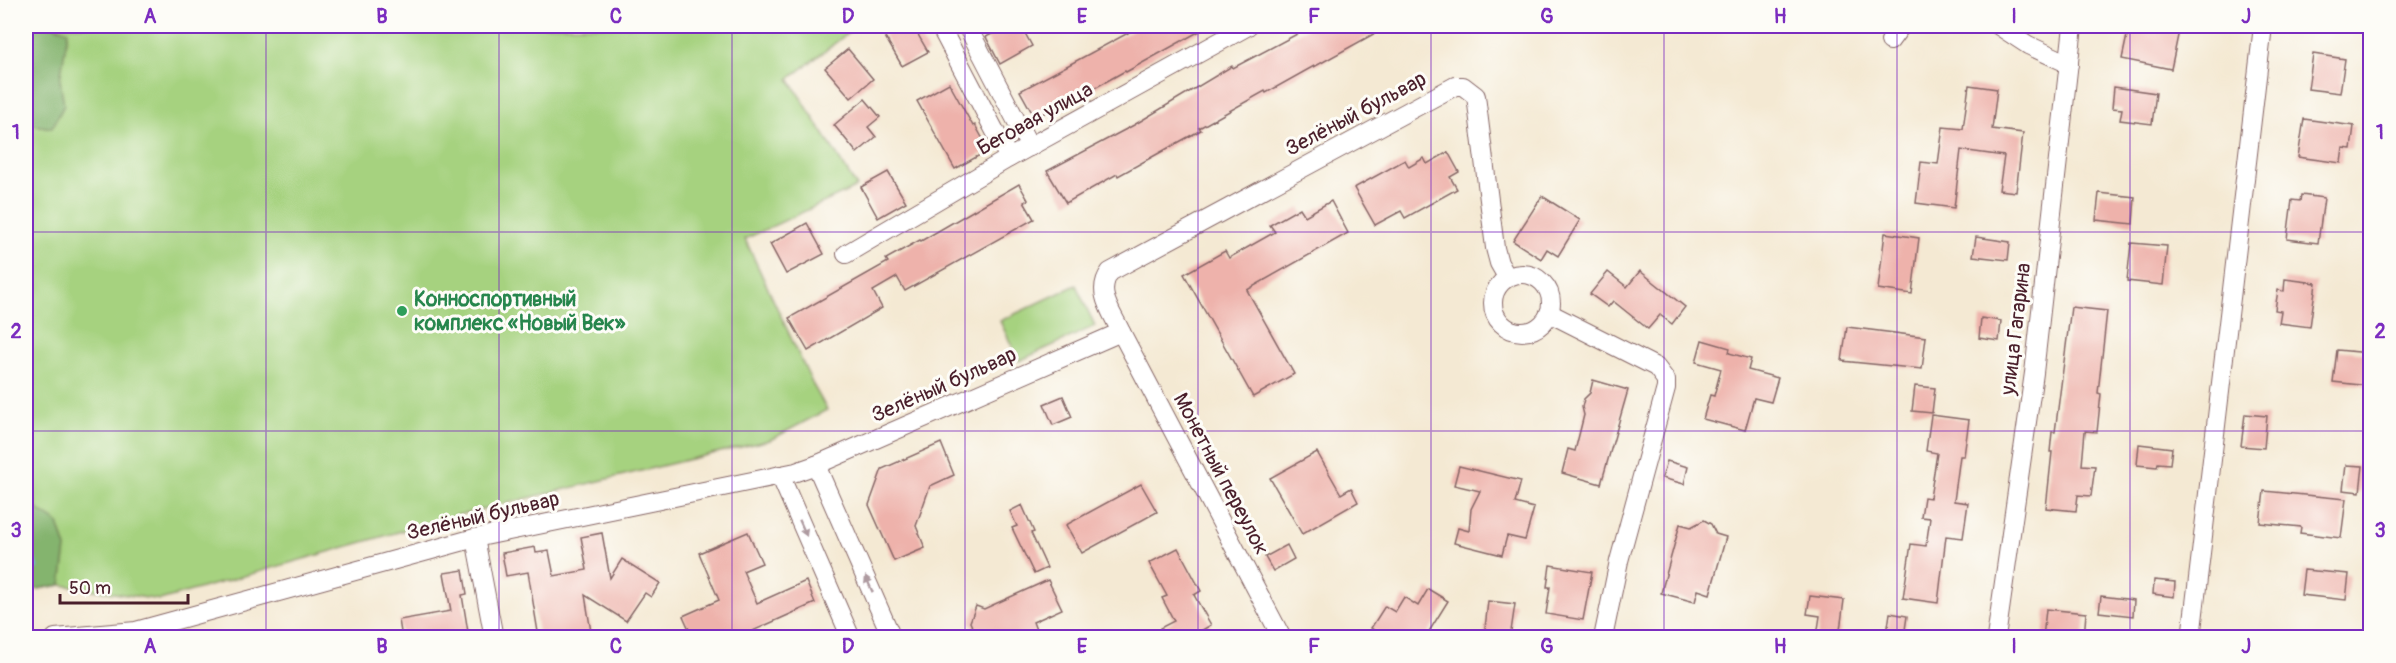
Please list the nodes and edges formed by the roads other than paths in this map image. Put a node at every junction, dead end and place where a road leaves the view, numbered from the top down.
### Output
1 (940, 26) edge
2 (967, 26) edge
3 (1248, 26) edge
4 (1901, 26) edge
5 (1999, 26) edge
6 (2073, 26) edge
7 (2264, 26) edge
8 (1890, 41) dead end
9 (2068, 64) junction
10 (1030, 147) junction
11 (1009, 159) junction
12 (846, 254) dead end
13 (1507, 278) junction
14 (1550, 313) junction
15 (1121, 332) junction
16 (816, 465) junction
17 (780, 475) junction
18 (475, 538) junction
19 (136, 634) edge
20 (55, 638) edge
21 (494, 638) edge
22 (852, 638) edge
23 (892, 638) edge
24 (1282, 638) edge
25 (1603, 638) edge
26 (1996, 638) edge
27 (2191, 638) edge

1 - 11 street
2 - 10 street
3 - 10 street, Беговая улица
4 - 8 street
5 - 9 street
6 - 9 street, улица Гагарина
7 - 27 street
9 - 26 street, улица Гагарина
10 - 11 street, Беговая улица
11 - 12 street, Беговая улица
13 - 14 street
13 - 14 street
13 - 15 street, Зелёный бульвар
14 - 25 street
15 - 16 street, Зелёный бульвар
15 - 24 street, Монетный переулок
16 - 17 street, Зелёный бульвар
23 -> 16 street
17 - 18 street, Зелёный бульвар
17 -> 22 street
18 - 19 street, Зелёный бульвар
18 - 21 street
19 - 20 street, Зелёный бульвар

